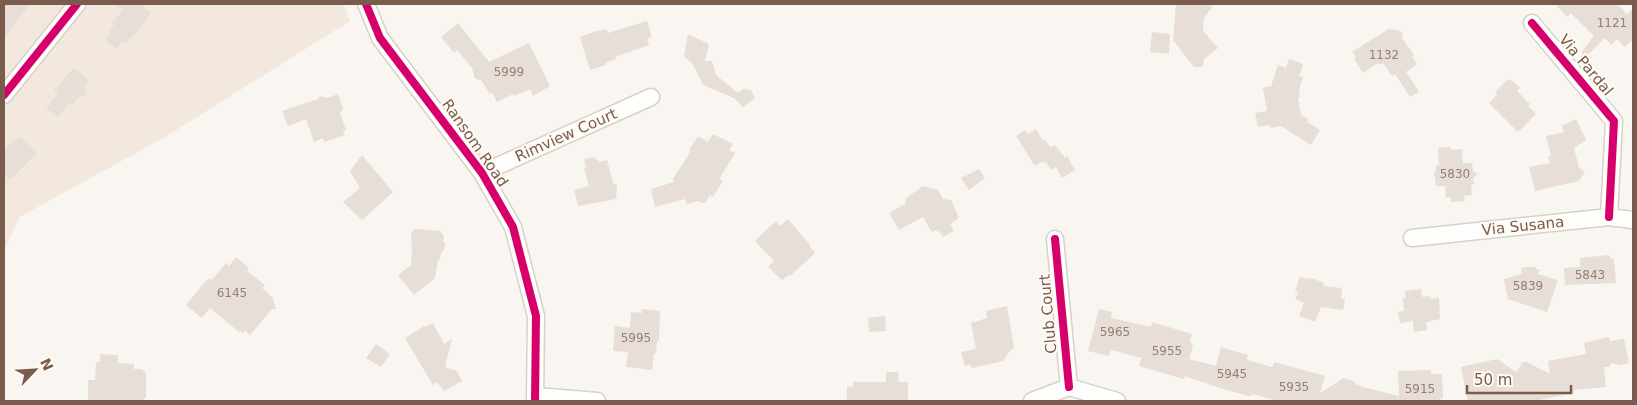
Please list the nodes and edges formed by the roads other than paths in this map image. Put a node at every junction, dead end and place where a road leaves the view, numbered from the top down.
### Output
1 (77, 4) edge
2 (366, 4) edge
3 (1532, 23) dead end
4 (4, 95) edge
5 (651, 97) dead end
6 (482, 173) junction
7 (1609, 217) junction
8 (1633, 220) edge
9 (1055, 238) dead end
10 (1412, 238) dead end
11 (1069, 387) junction
12 (535, 398) edge
13 (597, 401) edge
14 (1032, 401) edge
15 (1117, 401) edge

1 - 4 street
2 - 6 street, Ransom Road
3 - 7 street, Via Pardal
5 - 6 street, Rimview Court
6 - 12 street, Ransom Road
7 - 8 street, Via Susana
7 - 10 street, Via Susana
9 - 11 street, Club Court
11 - 14 street
11 - 15 street
12 - 13 street

